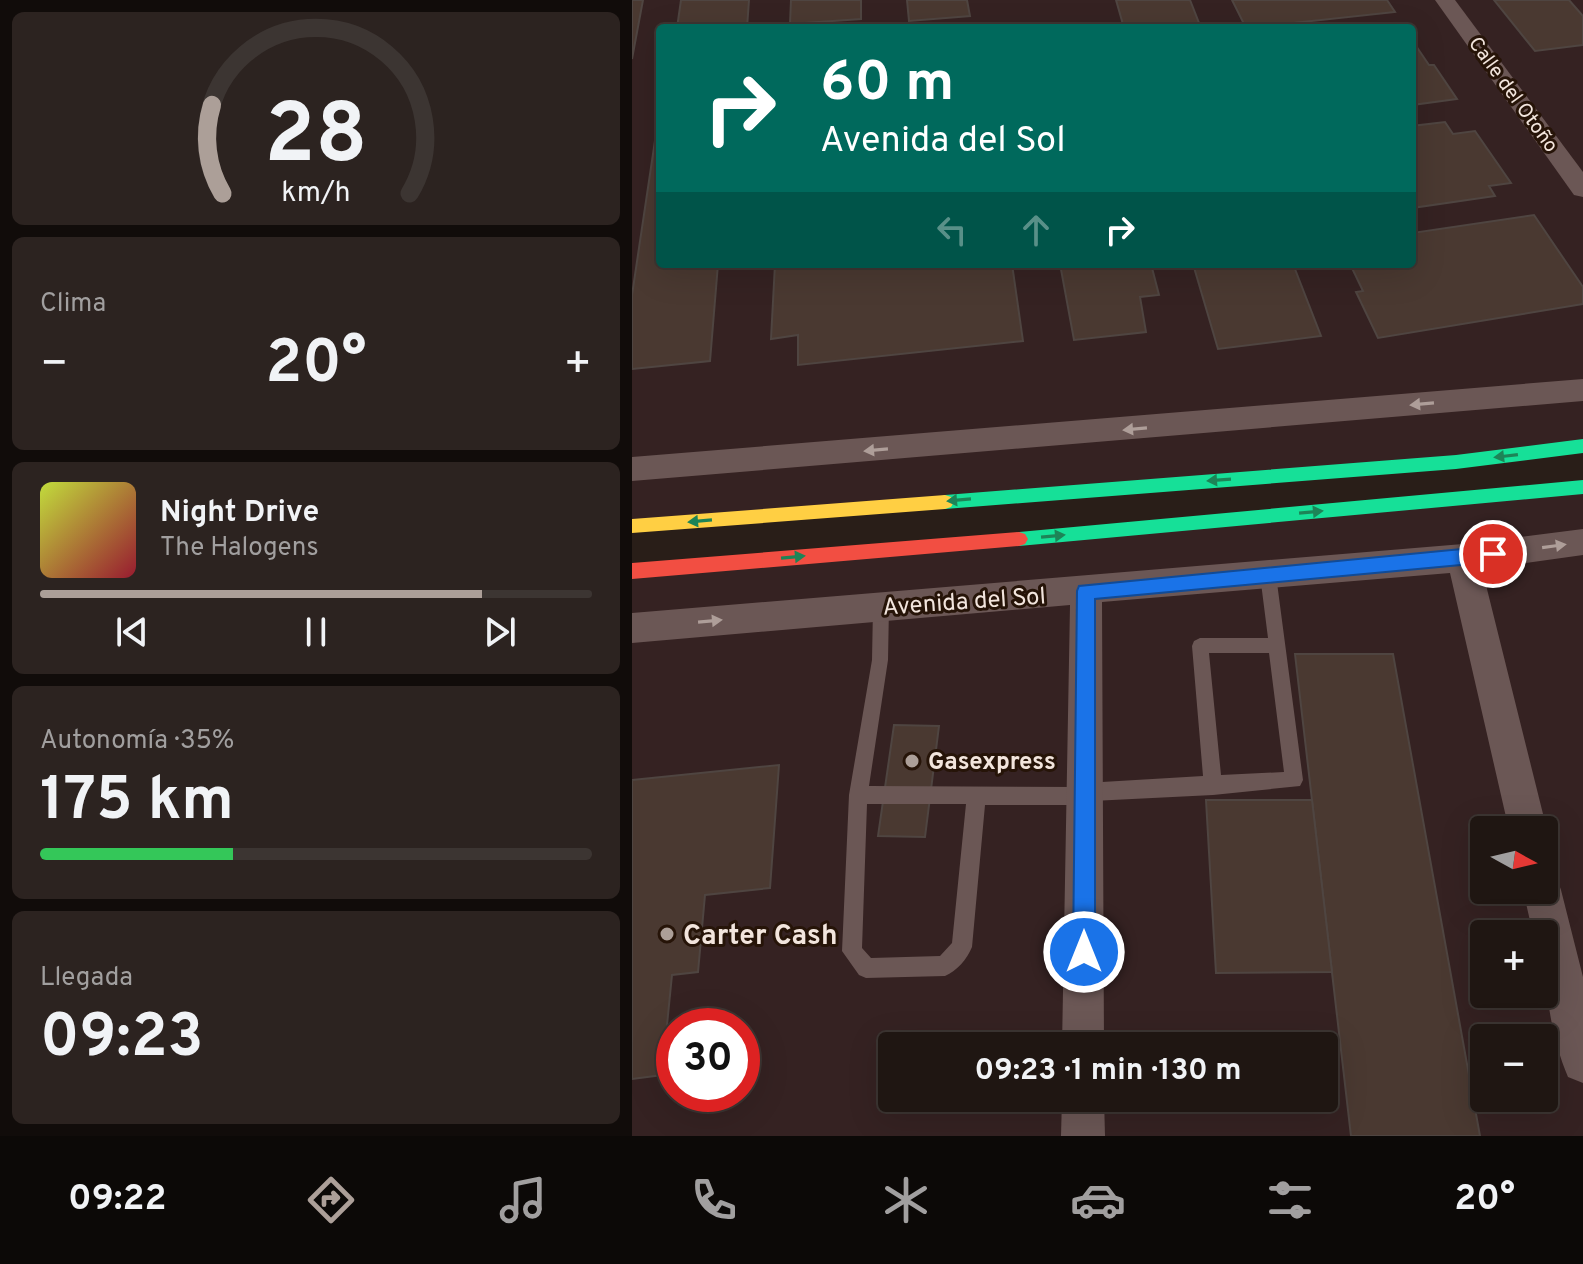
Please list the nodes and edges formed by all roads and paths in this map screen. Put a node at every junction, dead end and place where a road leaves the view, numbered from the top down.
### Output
1 (1445, 0) edge
2 (1583, 189) edge
3 (1583, 390) edge
4 (1583, 446) edge
5 (632, 469) edge
6 (1583, 487) edge
7 (632, 526) edge
8 (1583, 542) edge
9 (1463, 558) junction
10 (632, 571) edge
11 (1268, 575) junction
12 (1086, 591) junction
13 (881, 607) junction
14 (632, 628) edge
15 (1278, 645) junction
16 (1213, 786) junction
17 (1085, 794) junction
18 (858, 795) junction
19 (976, 797) junction
20 (1525, 816) edge
21 (1545, 904) edge
22 (1083, 1032) edge
23 (1583, 1062) edge
24 (1083, 1112) edge
25 (1083, 1136) edge

1 - 2 street, Calle del Otoño
3 -> 5 street
4 -> 7 main road
10 -> 6 main road
9 -> 8 street, Avenida del Sol
9 - 11 street, Avenida del Sol
9 - 20 street
11 - 12 street, Avenida del Sol
11 - 15 lane
12 - 13 street, Avenida del Sol
12 - 17 street
14 -> 13 street, Avenida del Sol
13 - 18 lane
15 - 16 lane
15 - 16 lane
16 - 17 lane
17 - 19 lane
17 - 22 street
18 - 19 lane
18 - 19 lane
21 - 23 street
24 - 25 street

